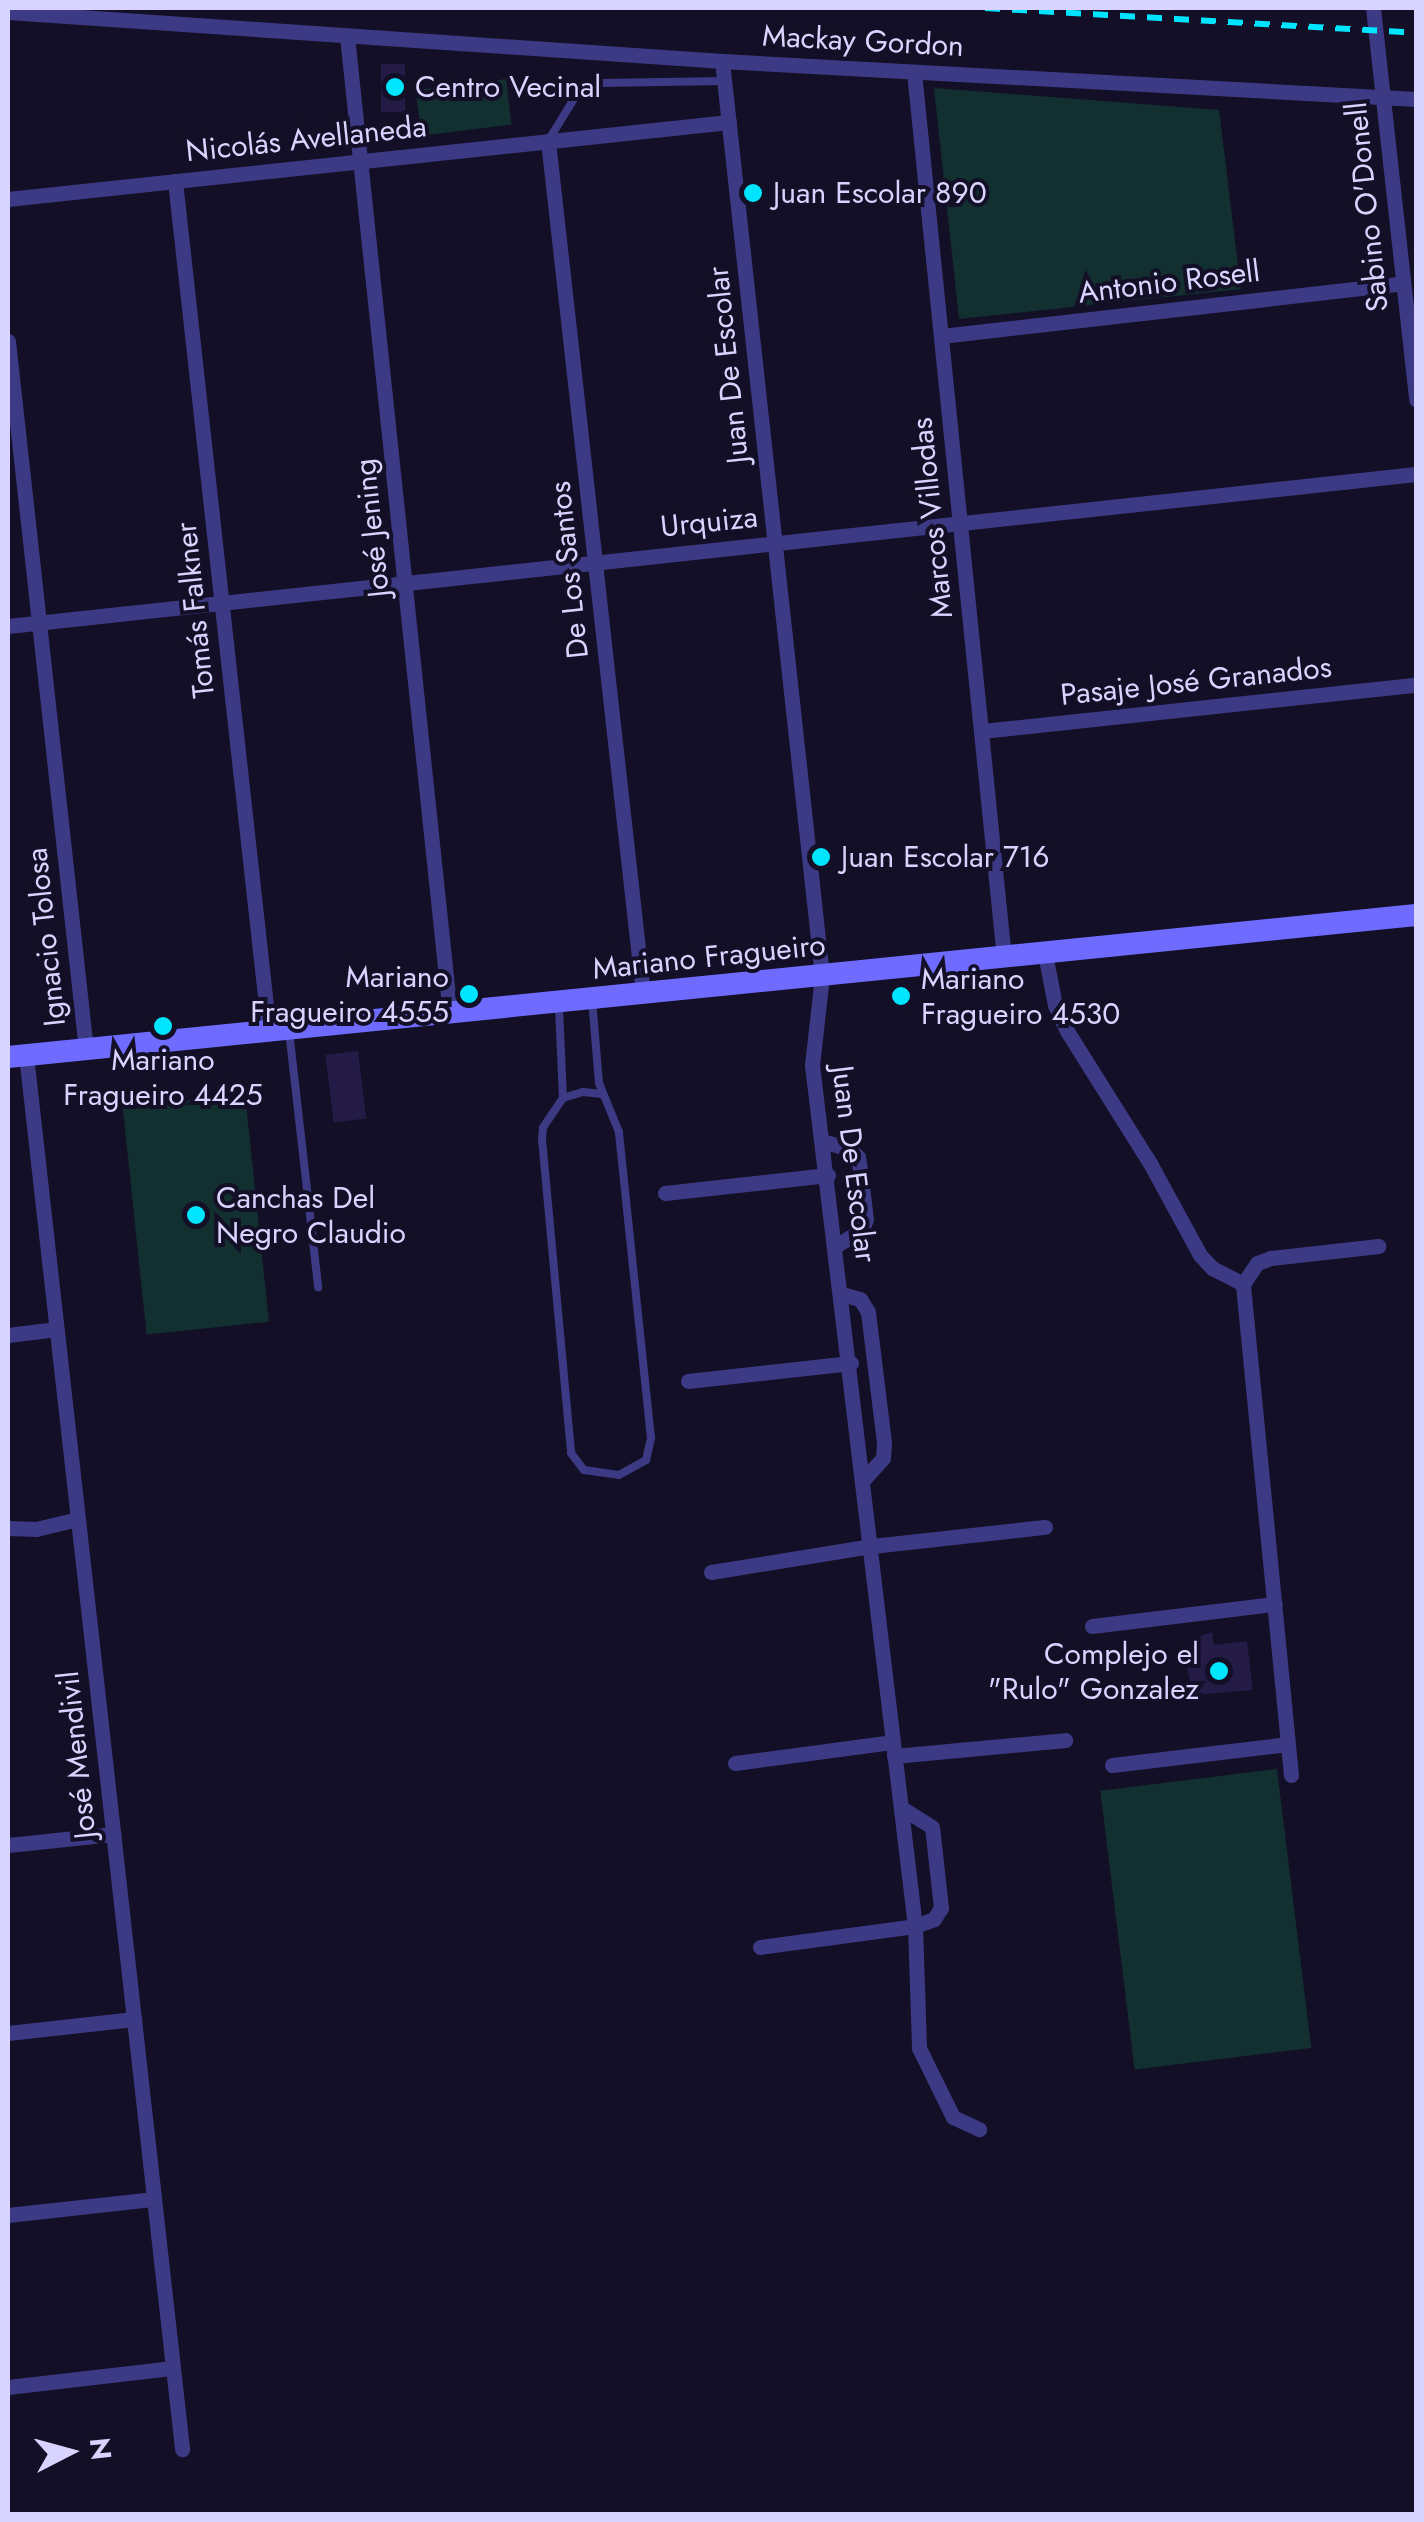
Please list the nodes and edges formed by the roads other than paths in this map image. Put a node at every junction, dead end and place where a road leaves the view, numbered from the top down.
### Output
1 (1372, 8) edge
2 (8, 12) edge
3 (347, 36) junction
4 (722, 61) junction
5 (914, 72) junction
6 (724, 81) junction
7 (1382, 97) junction
8 (1416, 99) edge
9 (729, 122) junction
10 (548, 141) junction
11 (360, 161) junction
12 (175, 181) junction
13 (8, 199) edge
14 (1404, 283) junction
15 (1411, 307) edge
16 (941, 336) junction
17 (8, 341) edge
18 (1416, 400) edge
19 (1416, 474) edge
20 (960, 523) junction
21 (776, 543) junction
22 (596, 562) junction
23 (405, 583) junction
24 (222, 602) junction
25 (39, 622) junction
26 (8, 626) edge
27 (1416, 685) edge
28 (982, 731) junction
29 (1416, 914) edge
30 (1045, 954) junction
31 (1004, 958) junction
32 (822, 976) junction
33 (644, 994) junction
34 (592, 999) junction
35 (558, 1002) junction
36 (450, 1014) junction
37 (279, 1032) junction
38 (86, 1050) junction
39 (17, 1056) edge
40 (602, 1094) junction
41 (564, 1098) junction
42 (822, 1141) junction
43 (828, 1175) junction
44 (665, 1194) dead end
45 (836, 1245) junction
46 (1378, 1246) dead end
47 (1243, 1284) junction
48 (318, 1287) dead end
49 (842, 1294) junction
50 (57, 1329) junction
51 (8, 1335) edge
52 (851, 1363) junction
53 (688, 1381) dead end
54 (864, 1479) junction
55 (78, 1519) junction
56 (1045, 1527) dead end
57 (8, 1528) edge
58 (872, 1546) junction
59 (711, 1572) dead end
60 (1275, 1604) junction
61 (1092, 1626) dead end
62 (1065, 1740) dead end
63 (1288, 1744) junction
64 (893, 1749) junction
65 (735, 1763) dead end
66 (1112, 1765) dead end
67 (1292, 1775) dead end
68 (901, 1808) junction
69 (113, 1834) junction
70 (8, 1845) edge
71 (915, 1926) junction
72 (760, 1948) dead end
73 (134, 2020) junction
74 (8, 2033) edge
75 (979, 2129) dead end
76 (154, 2199) junction
77 (8, 2216) edge
78 (173, 2368) junction
79 (8, 2387) edge
80 (182, 2448) dead end

1 - 7 street, Sabino O'Donell
2 - 3 street, Mackay Gordon
3 - 4 street, Mackay Gordon
3 - 11 street, José Jening
4 - 5 street, Mackay Gordon
4 - 6 street, Juan De Escolar
5 - 7 street, Mackay Gordon
5 - 16 street, Marcos Villodas
6 - 9 street, Juan De Escolar
6 - 10 lane
7 - 8 street, Mackay Gordon
7 - 14 street, Sabino O'Donell
9 - 10 street, Nicolás Avellaneda
9 - 21 street, Juan De Escolar
10 - 11 street, Nicolás Avellaneda
10 - 22 street, De Los Santos
11 - 12 street, Nicolás Avellaneda
11 - 23 street, José Jening
12 - 13 street, Nicolás Avellaneda
12 - 24 street, Tomás Falkner
14 - 15 street, Sabino O'Donell
14 - 16 street, Antonio Rosell
15 - 18 street, Sabino O'Donell
16 - 20 street, Marcos Villodas
17 - 25 street, Ignacio Tolosa
19 - 20 street, Urquiza
20 - 21 street, Urquiza
20 - 28 street, Marcos Villodas
21 - 22 street, Urquiza
21 - 32 street, Juan De Escolar
22 - 23 street, Urquiza
22 - 33 street, De Los Santos
23 - 24 street, Urquiza
23 - 36 street, José Jening
24 - 25 street, Urquiza
24 - 37 street, Tomás Falkner
25 - 26 street, Urquiza
25 - 38 street, Ignacio Tolosa
27 - 28 street, Pasaje José Granados
28 - 31 street, Marcos Villodas
29 - 30 main road, Mariano Fragueiro
30 - 31 main road, Mariano Fragueiro
30 - 47 street
31 - 32 main road, Mariano Fragueiro
32 - 33 main road, Mariano Fragueiro
32 - 42 street, Juan De Escolar
33 - 34 main road, Mariano Fragueiro
34 - 35 main road, Mariano Fragueiro
34 - 40 lane
35 - 36 main road, Mariano Fragueiro
35 - 41 lane
36 - 37 main road, Mariano Fragueiro
37 - 38 main road, Mariano Fragueiro
37 - 48 lane
38 - 39 main road, Mariano Fragueiro
39 - 50 street, José Mendivil
40 - 41 lane
40 - 41 lane
42 - 43 street, Juan De Escolar
42 - 45 street
43 - 44 street
43 - 45 street, Juan De Escolar
45 - 49 street, Juan De Escolar
46 - 47 street
47 - 60 street
49 - 52 street, Juan De Escolar
49 - 54 street
50 - 51 street
50 - 55 street, José Mendivil
52 - 53 street
52 - 54 street, Juan De Escolar
54 - 58 street, Juan De Escolar
55 - 57 street
55 - 69 street, José Mendivil
56 - 58 street
58 - 59 street
58 - 64 street, Juan De Escolar
60 - 61 street
60 - 63 street
62 - 64 street
63 - 66 street
63 - 67 street
64 - 65 street
64 - 68 street, Juan De Escolar
68 - 71 street, Juan De Escolar
68 - 71 street
69 - 70 street
69 - 73 street, José Mendivil
71 - 72 street
71 - 75 street, Juan De Escolar
73 - 74 street
73 - 76 street, José Mendivil
76 - 77 street
76 - 78 street, José Mendivil
78 - 79 street
78 - 80 street, José Mendivil

